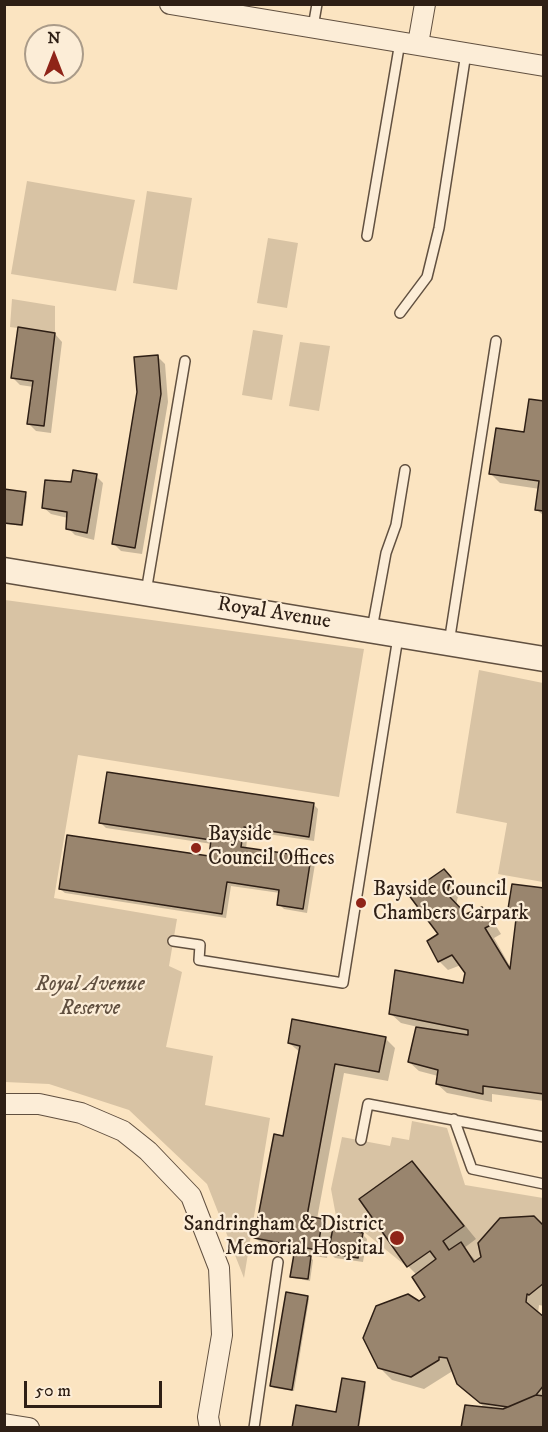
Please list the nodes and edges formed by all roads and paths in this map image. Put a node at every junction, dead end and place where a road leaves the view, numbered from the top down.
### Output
1 (170, 4) edge
2 (317, 4) edge
3 (425, 4) edge
4 (314, 27) junction
5 (409, 43) junction
6 (466, 53) junction
7 (543, 66) edge
8 (367, 236) dead end
9 (400, 313) dead end
10 (496, 341) dead end
11 (185, 361) dead end
12 (405, 470) dead end
13 (4, 570) edge
14 (146, 594) junction
15 (371, 630) junction
16 (398, 634) junction
17 (449, 643) junction
18 (543, 659) edge
19 (173, 941) dead end
20 (4, 1104) edge
21 (454, 1119) junction
22 (543, 1137) edge
23 (362, 1140) dead end
24 (543, 1184) edge
25 (278, 1262) dead end
26 (4, 1424) edge
27 (28, 1428) edge
28 (210, 1428) edge
29 (254, 1428) edge

1 - 4 street
2 - 4 lane
3 - 5 street
4 - 5 street
5 - 6 street
5 - 8 lane
6 - 7 street
6 - 9 lane
10 - 17 lane
11 - 14 lane
12 - 15 lane
13 - 14 street, Royal Avenue
14 - 15 street, Royal Avenue
15 - 16 street, Royal Avenue
16 - 17 street, Royal Avenue
16 - 19 lane
17 - 18 street, Royal Avenue
20 - 28 street
21 - 22 lane
21 - 23 lane
21 - 24 lane
25 - 29 lane
26 - 27 street

